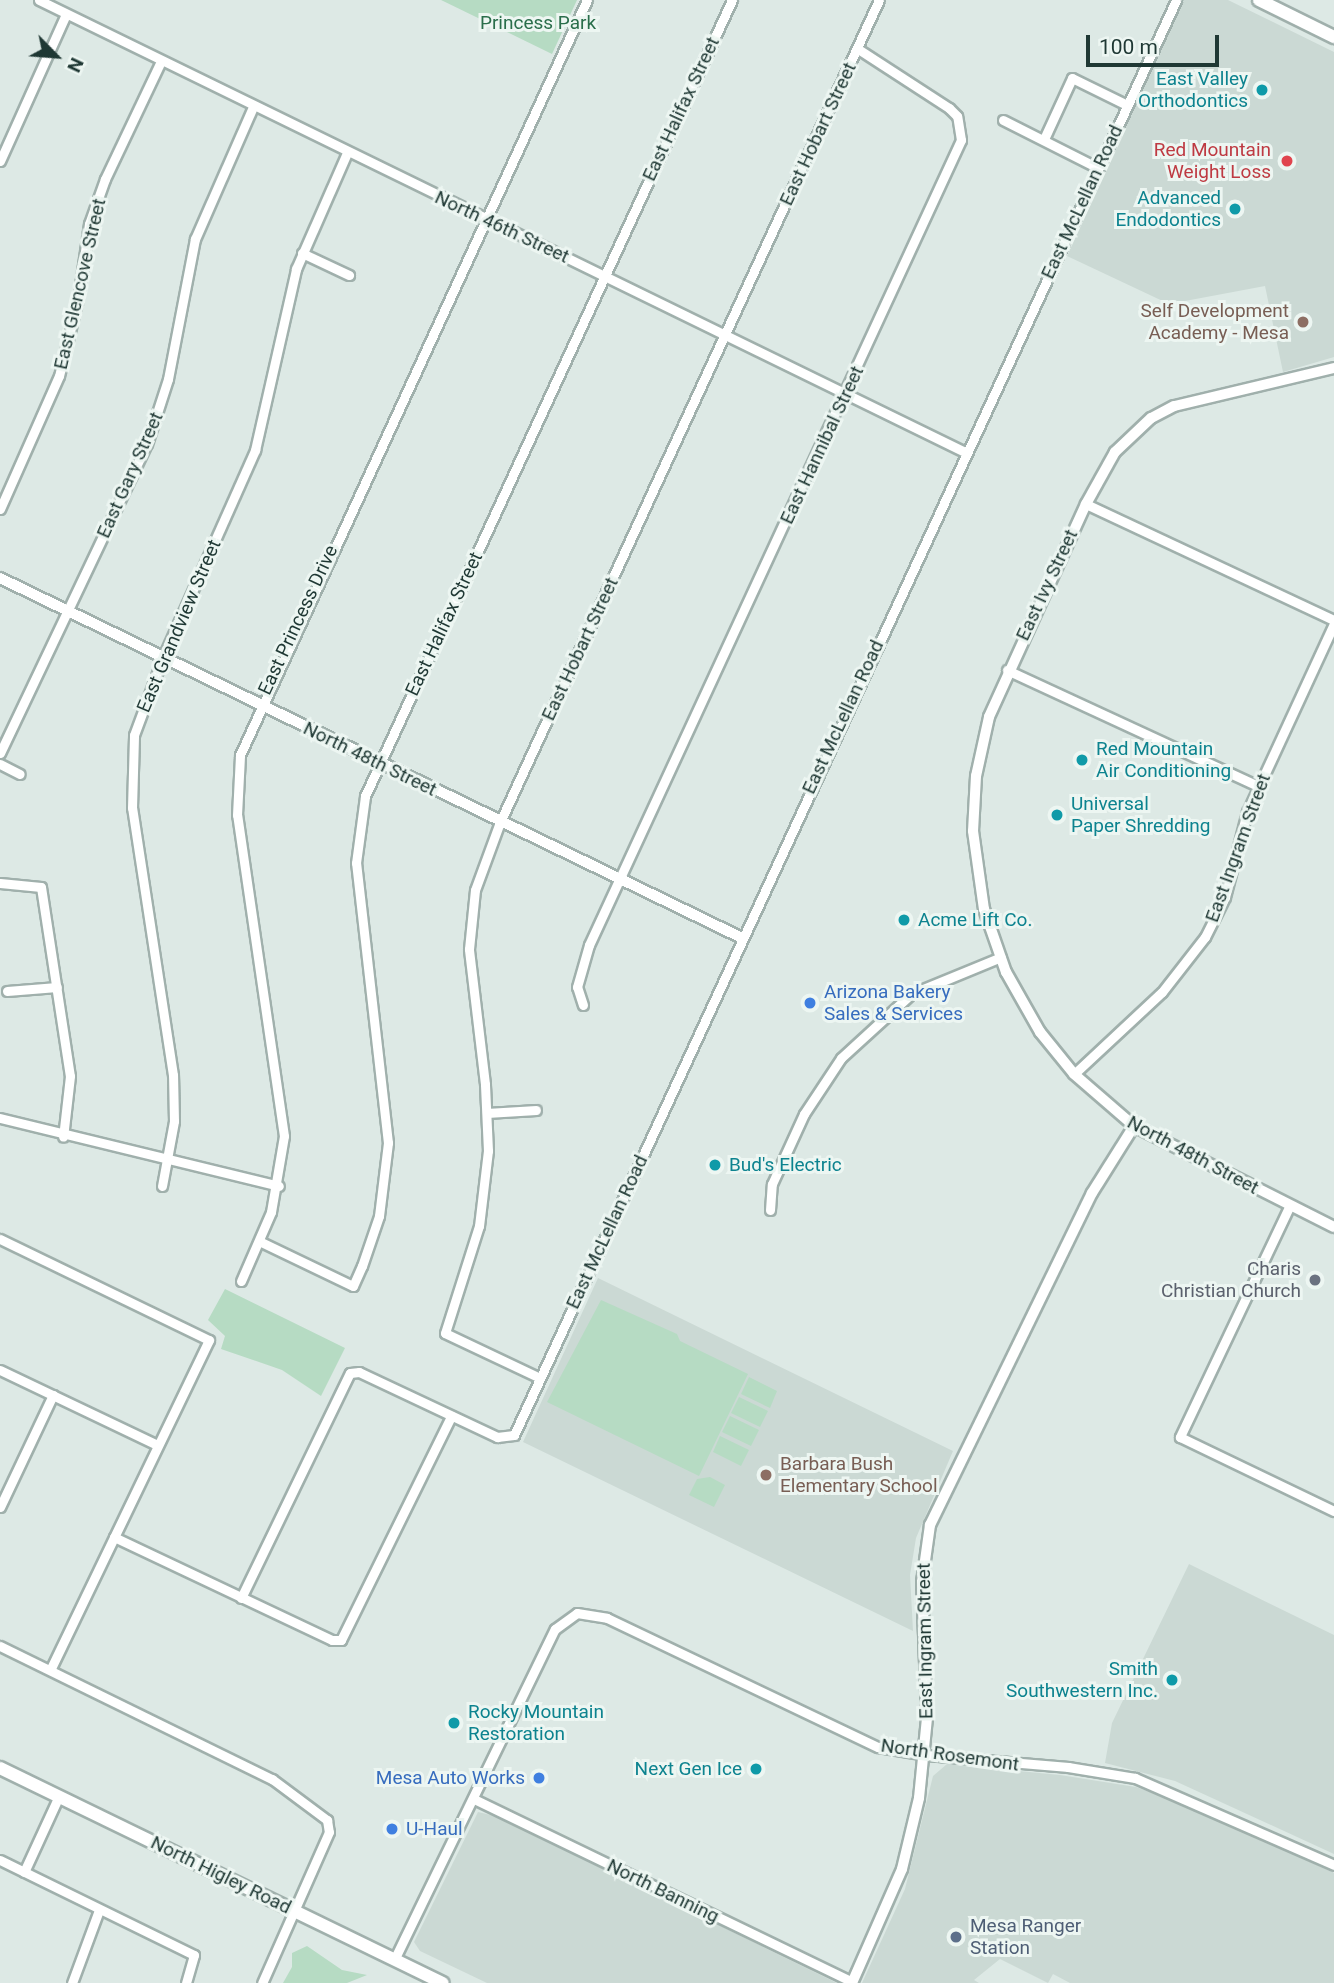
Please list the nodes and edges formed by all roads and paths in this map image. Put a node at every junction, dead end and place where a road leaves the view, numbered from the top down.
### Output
1 (39, 0) edge
2 (587, 0) edge
3 (732, 0) edge
4 (879, 0) edge
5 (1176, 0) edge
6 (1259, 0) edge
7 (66, 13) junction
8 (1334, 37) edge
9 (858, 49) junction
10 (161, 61) junction
11 (1127, 104) junction
12 (253, 107) junction
13 (1003, 120) dead end
14 (1044, 139) junction
15 (347, 153) junction
16 (0, 161) edge
17 (1098, 168) junction
18 (484, 219) junction
19 (302, 253) junction
20 (349, 275) dead end
21 (603, 276) junction
22 (724, 335) junction
23 (1334, 368) edge
24 (845, 394) junction
25 (965, 452) junction
26 (1086, 504) junction
27 (0, 509) edge
28 (0, 578) edge
29 (68, 611) junction
30 (1334, 622) edge
31 (163, 657) junction
32 (1007, 670) junction
33 (259, 704) junction
34 (0, 753) edge
35 (380, 763) junction
36 (0, 764) edge
37 (20, 774) dead end
38 (1258, 786) junction
39 (500, 822) junction
40 (620, 880) junction
41 (0, 883) edge
42 (742, 938) junction
43 (1000, 957) junction
44 (57, 987) junction
45 (7, 991) dead end
46 (583, 1005) dead end
47 (1074, 1074) junction
48 (536, 1110) dead end
49 (486, 1114) junction
50 (0, 1118) edge
51 (1134, 1126) junction
52 (63, 1137) junction
53 (168, 1160) junction
54 (162, 1186) dead end
55 (279, 1186) junction
56 (1290, 1205) junction
57 (770, 1210) dead end
58 (1334, 1227) edge
59 (0, 1239) edge
60 (260, 1241) junction
61 (241, 1280) dead end
62 (0, 1370) edge
63 (540, 1378) junction
64 (53, 1395) junction
65 (451, 1416) junction
66 (157, 1445) junction
67 (3, 1493) edge
68 (0, 1507) edge
69 (1334, 1511) edge
70 (114, 1537) junction
71 (241, 1598) junction
72 (0, 1646) edge
73 (50, 1670) junction
74 (926, 1755) junction
75 (0, 1768) edge
76 (59, 1796) junction
77 (474, 1799) junction
78 (0, 1860) edge
79 (1334, 1865) edge
80 (24, 1872) junction
81 (99, 1909) junction
82 (292, 1910) junction
83 (394, 1960) junction
84 (72, 1983) edge
85 (186, 1983) edge
86 (262, 1983) edge
87 (442, 1983) edge
88 (852, 1983) edge

1 - 7 street, North 46th Street
2 - 18 street, East Princess Drive
3 - 21 street, East Halifax Street
4 - 9 street, East Hobart Street
5 - 11 street, East McLellan Road
6 - 8 main road
7 - 10 street, North 46th Street
7 - 16 street
9 - 22 street, East Hobart Street
9 - 24 street, East Hannibal Street
10 - 12 street, North 46th Street
10 - 27 street, East Glencove Street
11 - 14 street
11 - 17 street, East McLellan Road
12 - 15 street, North 46th Street
12 - 29 street, East Gary Street
13 - 14 street
14 - 17 street
15 - 18 street, North 46th Street
15 - 19 street, East Grandview Street
17 - 25 street, East McLellan Road
18 - 21 street, North 46th Street
18 - 33 street, East Princess Drive
19 - 20 street
19 - 31 street, East Grandview Street
21 - 22 street, North 46th Street
21 - 35 street, East Halifax Street
22 - 24 street, North 46th Street
22 - 39 street, East Hobart Street
23 - 26 street, East Ivy Street
24 - 25 street, North 46th Street
24 - 40 street, East Hannibal Street
25 - 42 street, East McLellan Road
26 - 30 street
26 - 32 street, East Ivy Street
28 - 29 street, North 48th Street
29 - 31 street, North 48th Street
29 - 34 street, East Gary Street
30 - 38 street, East Ingram Street
31 - 33 street, North 48th Street
31 - 53 street, East Grandview Street
32 - 38 street
32 - 43 street, East Ivy Street
33 - 35 street, North 48th Street
33 - 55 street, East Princess Drive
35 - 39 street, North 48th Street
35 - 60 street, East Halifax Street
36 - 37 street
38 - 47 street, East Ingram Street
39 - 40 street, North 48th Street
39 - 49 street, East Hobart Street
40 - 42 street, North 48th Street
40 - 46 street, East Hannibal Street
41 - 44 street
42 - 63 street, East McLellan Road
43 - 47 street, North 48th Street
43 - 57 street
44 - 45 street
44 - 52 street
47 - 51 street, North 48th Street
48 - 49 street
49 - 63 street, East Hobart Street
50 - 52 street
51 - 56 street, North 48th Street
51 - 74 street, East Ingram Street
52 - 53 street
53 - 54 street, East Grandview Street
53 - 55 street
55 - 60 street, East Princess Drive
56 - 58 street, North 48th Street
56 - 69 street
59 - 66 street
60 - 61 street, East Princess Drive
62 - 64 street
63 - 65 street, East McLellan Road
64 - 66 street
64 - 67 street
65 - 71 street
65 - 71 street
66 - 70 street
67 - 68 street
70 - 71 street
70 - 73 street
72 - 73 street
73 - 82 street
74 - 77 street, North Rosemont
74 - 79 street, North Rosemont
74 - 88 street, East Ingram Street
75 - 76 main road, North Higley Road
76 - 80 street
76 - 82 main road, North Higley Road
77 - 83 street
77 - 88 street, North Banning
78 - 80 street
80 - 81 street
81 - 84 street
81 - 85 street
82 - 83 main road, North Higley Road
82 - 86 street
83 - 87 main road, North Higley Road

